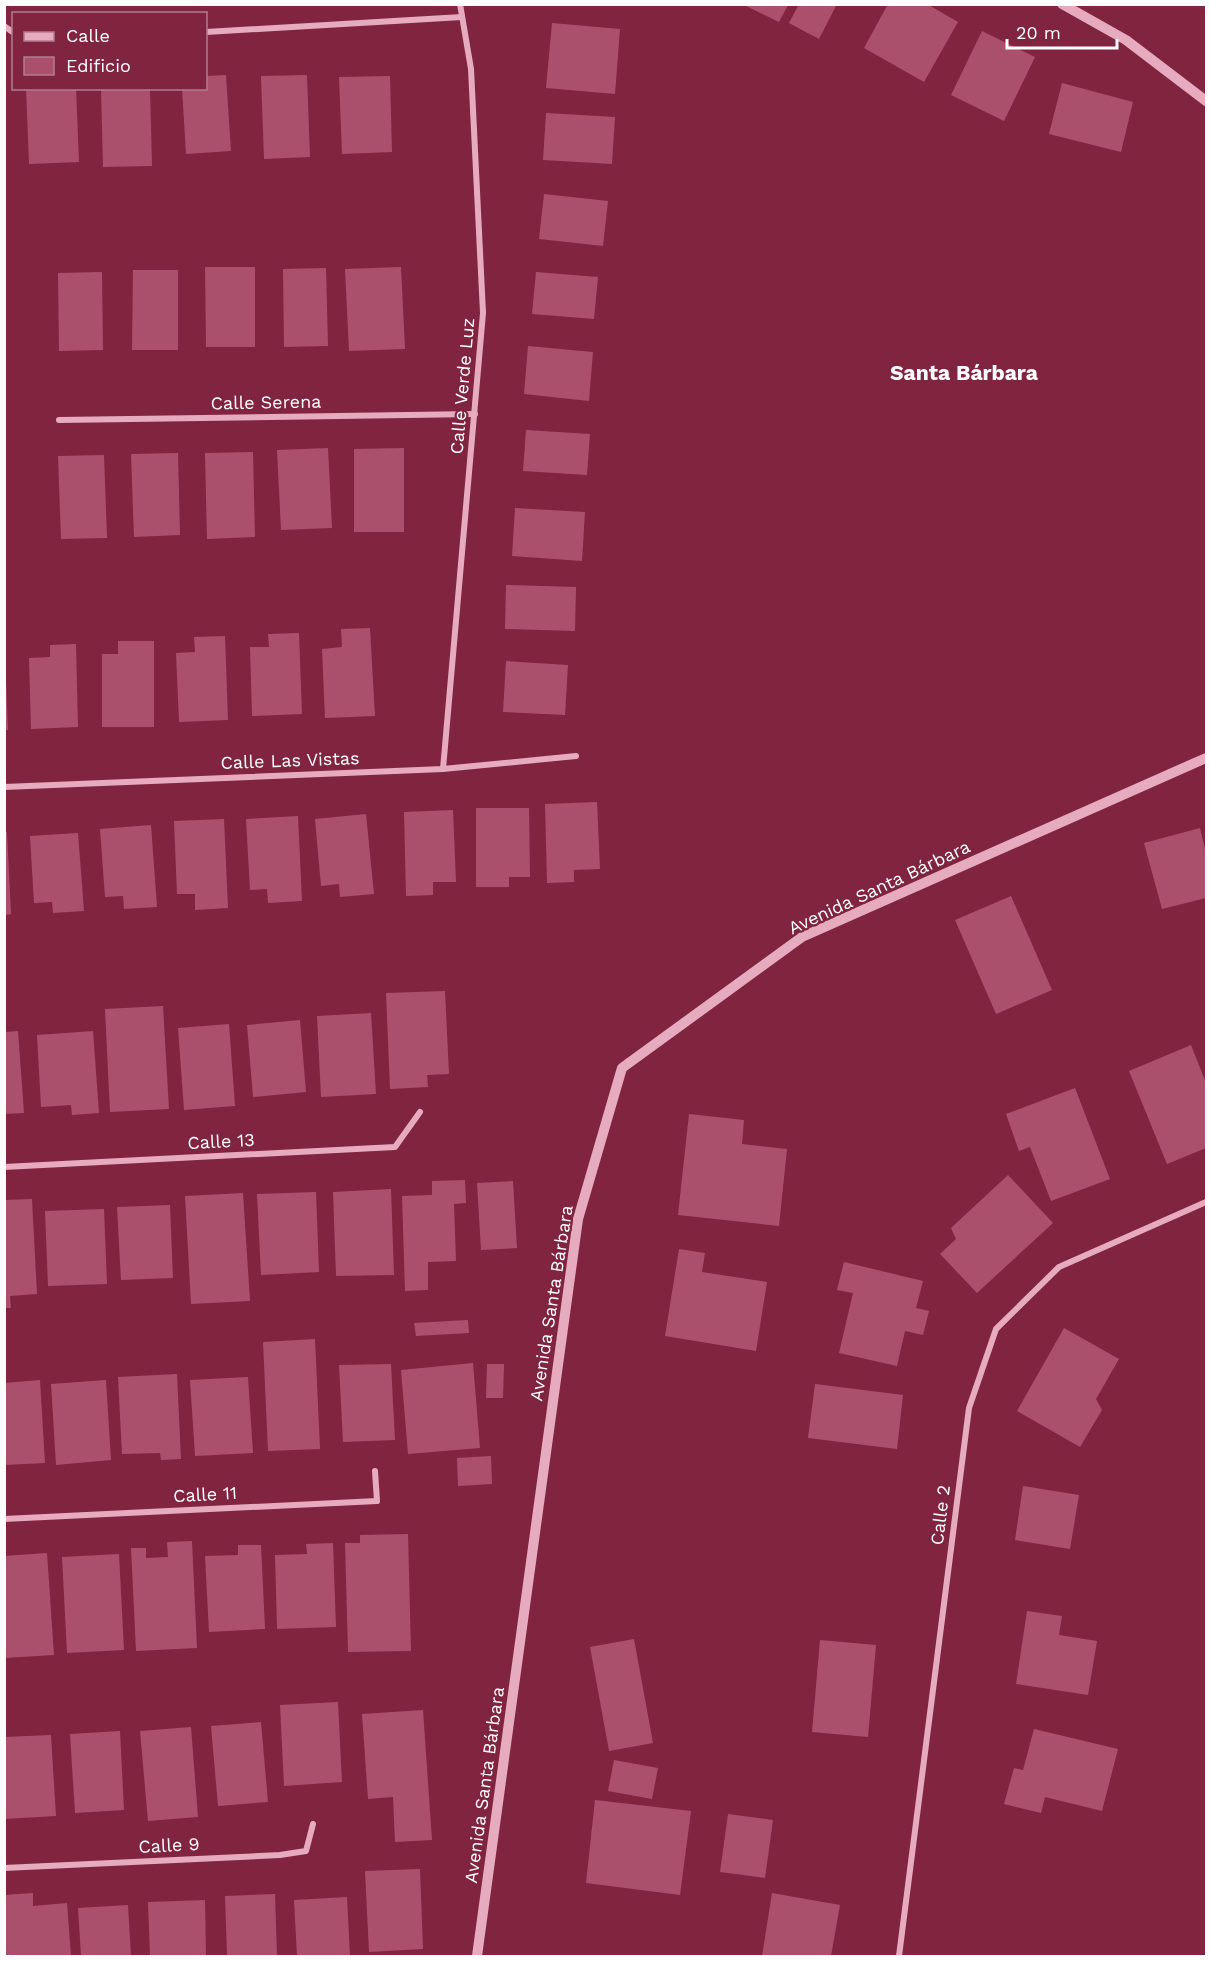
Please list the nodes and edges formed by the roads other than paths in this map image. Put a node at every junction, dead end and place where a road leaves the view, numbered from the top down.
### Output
1 (460, 4) edge
2 (1062, 4) edge
3 (462, 17) junction
4 (207, 32) edge
5 (1206, 101) edge
6 (475, 414) junction
7 (59, 420) dead end
8 (576, 756) dead end
9 (1206, 758) edge
10 (443, 769) junction
11 (4, 787) edge
12 (420, 1112) dead end
13 (4, 1167) edge
14 (1206, 1202) edge
15 (375, 1471) dead end
16 (4, 1519) edge
17 (313, 1824) dead end
18 (4, 1868) edge
19 (477, 1956) edge
20 (899, 1956) edge

1 - 3 street, Calle Verde Luz
2 - 5 street
3 - 4 street
3 - 6 street, Calle Verde Luz
6 - 7 street, Calle Serena
6 - 10 street, Calle Verde Luz
8 - 10 street, Calle Las Vistas
9 - 19 street, Avenida Santa Bárbara
10 - 11 street, Calle Las Vistas
12 - 13 street, Calle 13
14 - 20 street, Calle 2
15 - 16 street, Calle 11
17 - 18 street, Calle 9

